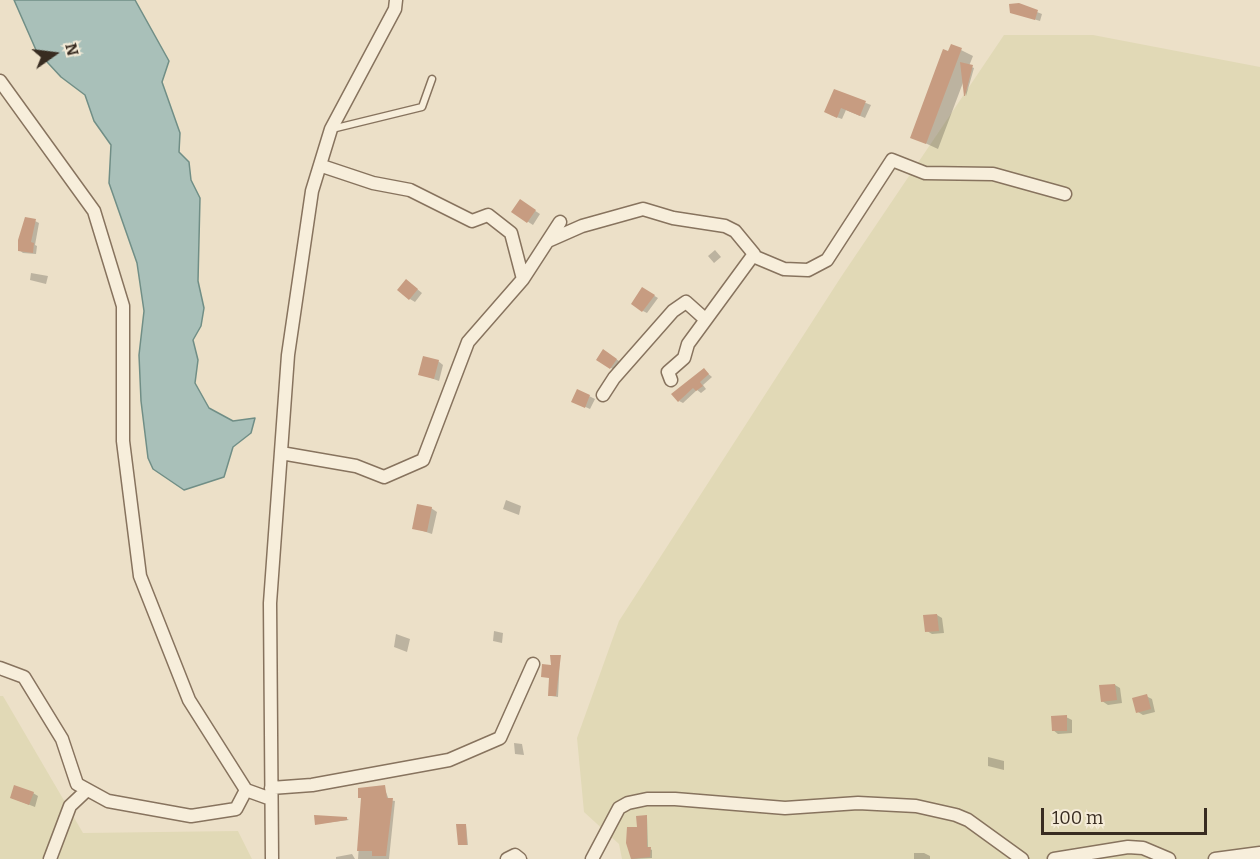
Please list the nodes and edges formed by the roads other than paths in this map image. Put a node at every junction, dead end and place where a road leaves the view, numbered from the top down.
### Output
1 (396, 0) edge
2 (432, 79) dead end
3 (0, 81) edge
4 (331, 129) junction
5 (322, 166) junction
6 (1065, 194) dead end
7 (560, 222) dead end
8 (548, 241) junction
9 (753, 256) junction
10 (523, 279) junction
11 (705, 319) junction
12 (671, 380) dead end
13 (603, 395) dead end
14 (281, 453) junction
15 (533, 664) dead end
16 (0, 668) edge
17 (87, 790) junction
18 (246, 790) junction
19 (271, 793) junction
20 (1260, 853) edge
21 (50, 859) edge
22 (272, 859) edge
23 (507, 859) edge
24 (520, 859) edge
25 (592, 859) edge
26 (1022, 859) edge
27 (1054, 859) edge
28 (1169, 859) edge
29 (1215, 859) edge

1 - 4 street
2 - 4 lane
3 - 18 street
4 - 5 street
5 - 10 street
5 - 14 street
6 - 9 street
7 - 8 street
8 - 9 street
8 - 10 street
9 - 11 street
10 - 14 street
11 - 12 street
11 - 13 street
14 - 19 street
15 - 19 street
16 - 17 street
17 - 18 street
17 - 21 street
18 - 19 street
19 - 22 street
20 - 29 street
23 - 24 street
25 - 26 street
27 - 28 street

